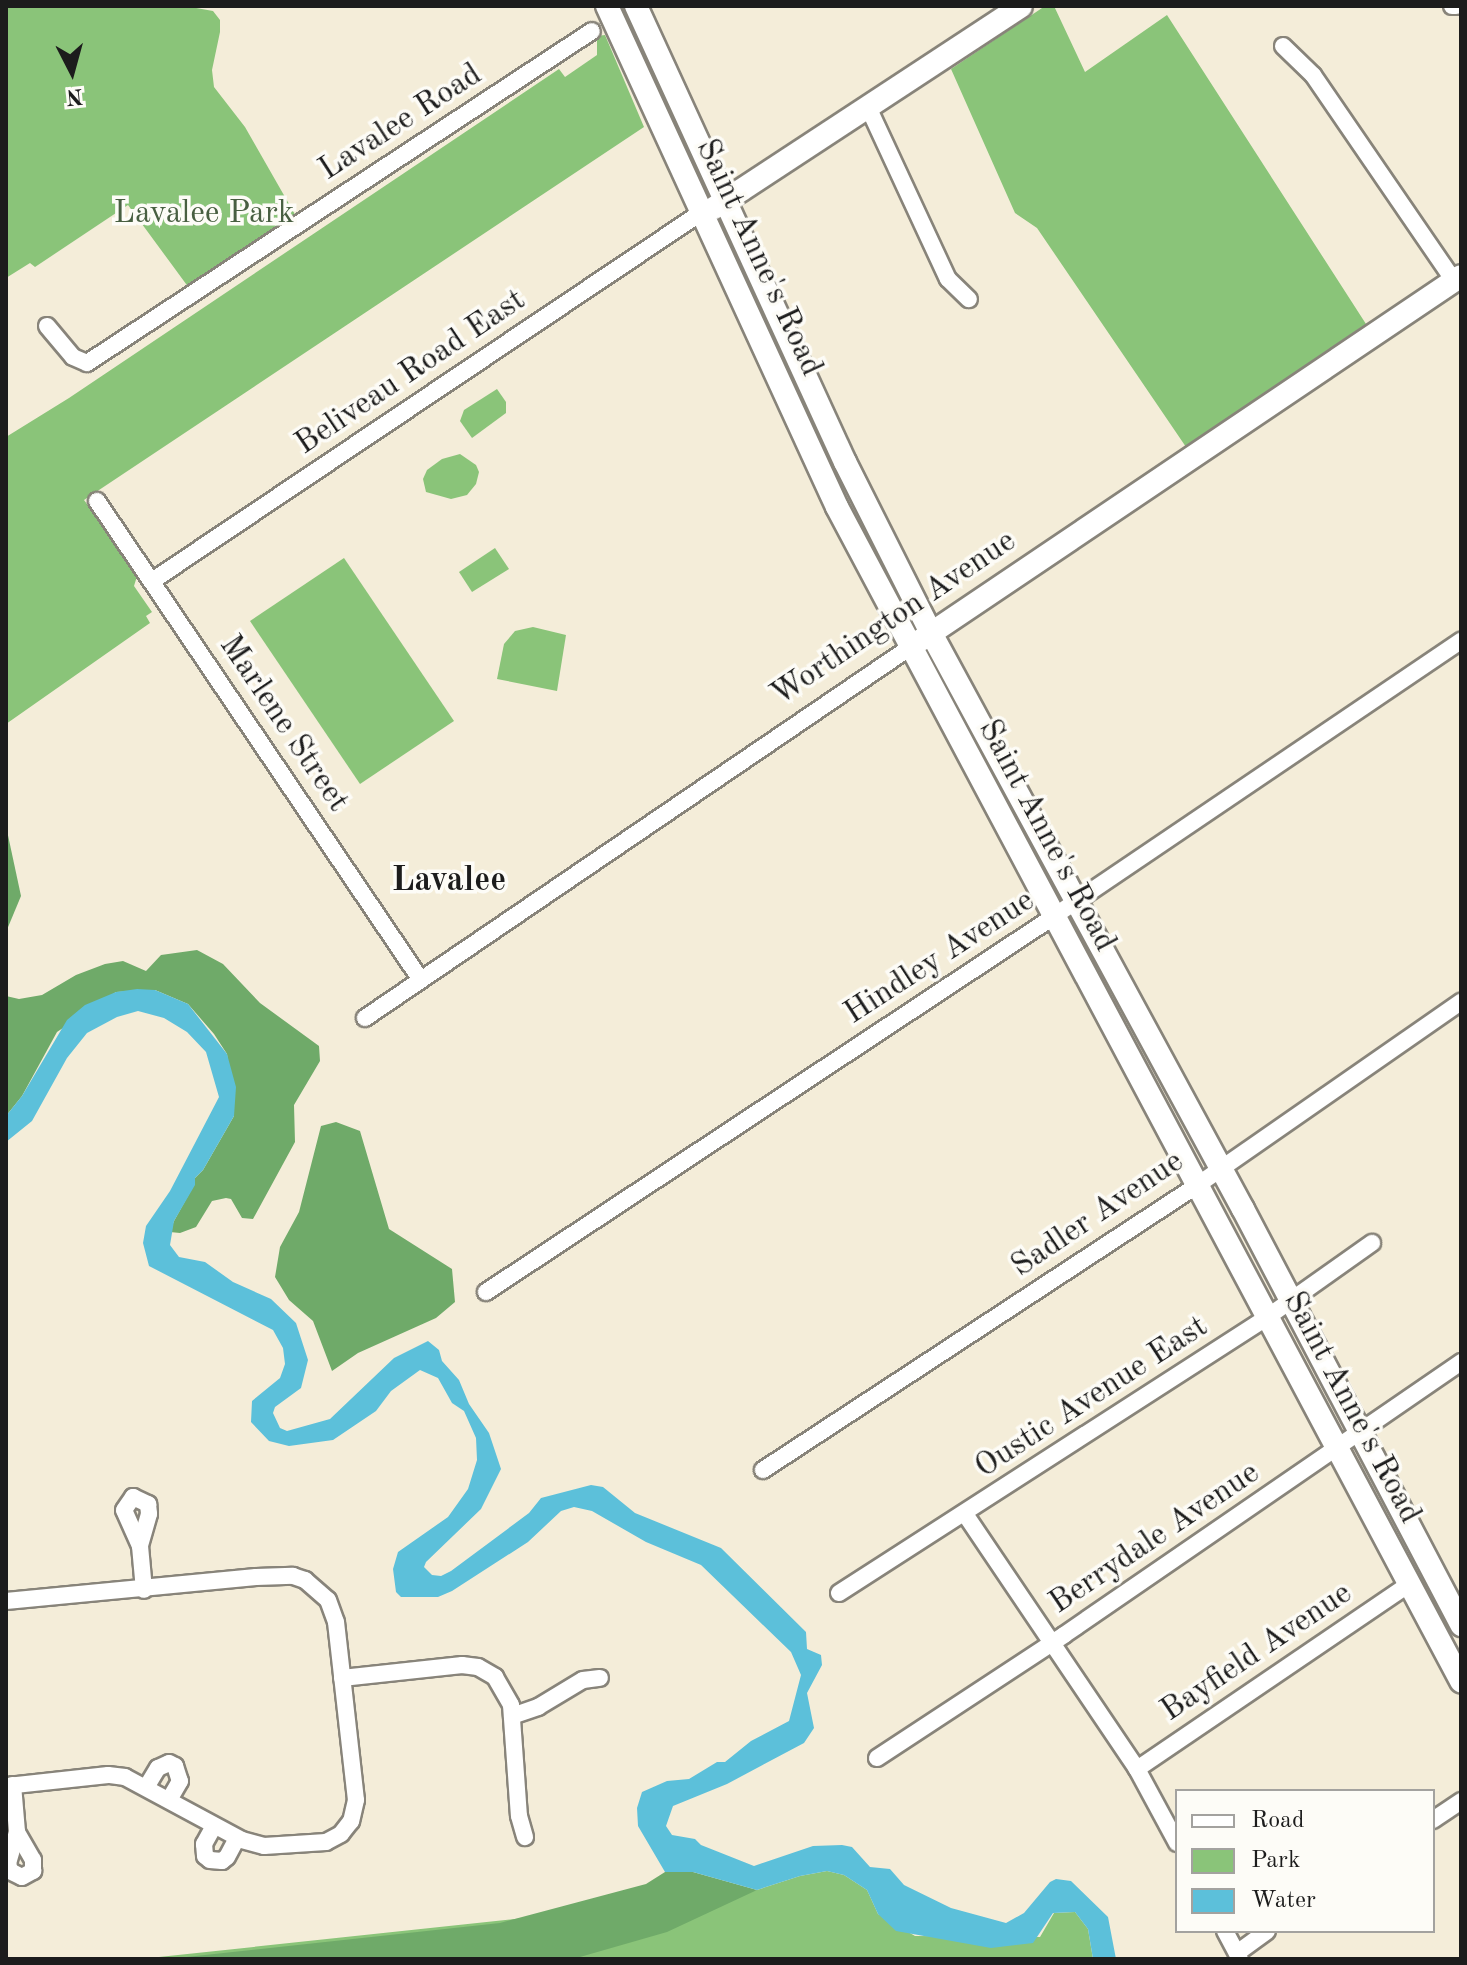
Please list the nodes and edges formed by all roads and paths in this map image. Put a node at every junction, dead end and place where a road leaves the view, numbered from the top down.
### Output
1 (607, 6) edge
2 (636, 6) edge
3 (651, 6) edge
4 (1021, 6) edge
5 (592, 31) dead end
6 (648, 31) junction
7 (1283, 46) dead end
8 (869, 109) junction
9 (726, 203) junction
10 (702, 212) junction
11 (1458, 278) edge
12 (969, 299) dead end
13 (47, 326) dead end
14 (97, 501) dead end
15 (152, 581) junction
16 (931, 633) junction
17 (1461, 641) edge
18 (909, 648) junction
19 (1075, 903) junction
20 (1053, 917) junction
21 (421, 980) junction
22 (1461, 1002) edge
23 (365, 1018) dead end
24 (1218, 1167) junction
25 (1196, 1186) junction
26 (1372, 1243) dead end
27 (486, 1292) dead end
28 (1288, 1301) junction
29 (1266, 1318) junction
30 (1461, 1362) edge
31 (1359, 1431) junction
32 (1337, 1449) junction
33 (763, 1470) dead end
34 (965, 1514) junction
35 (140, 1546) dead end
36 (1409, 1584) junction
37 (144, 1590) junction
38 (839, 1593) dead end
39 (6, 1601) edge
40 (1461, 1625) edge
41 (1050, 1645) junction
42 (1453, 1648) edge
43 (342, 1678) junction
44 (600, 1678) dead end
45 (1461, 1681) edge
46 (512, 1716) junction
47 (877, 1758) dead end
48 (1137, 1769) junction
49 (10, 1786) edge
50 (147, 1786) junction
51 (169, 1800) junction
52 (1461, 1801) edge
53 (1435, 1819) edge
54 (214, 1826) junction
55 (17, 1832) dead end
56 (525, 1837) dead end
57 (237, 1838) junction
58 (1175, 1839) edge
59 (1226, 1933) edge
60 (1265, 1933) edge
61 (1239, 1956) edge

1 - 10 main road, Saint Anne's Road
2 - 6 main road, Saint Anne's Road
3 - 6 main road
4 - 8 main road
5 - 13 street, Lavalee Road
6 - 9 main road, Saint Anne's Road
7 - 11 street
8 - 9 main road
8 - 12 street
9 - 10 main road
9 - 16 main road, Saint Anne's Road
10 - 15 street, Beliveau Road East
10 - 18 main road, Saint Anne's Road
11 - 16 main road, Worthington Avenue
14 - 15 street, Marlene Street
15 - 21 street, Marlene Street
16 - 18 main road, Worthington Avenue
16 - 19 main road, Saint Anne's Road
17 - 19 street, Hindley Avenue
18 - 20 main road, Saint Anne's Road
18 - 21 street, Worthington Avenue
19 - 20 street, Hindley Avenue
19 - 24 main road, Saint Anne's Road
20 - 25 main road, Saint Anne's Road
20 - 27 street, Hindley Avenue
21 - 23 street, Worthington Avenue
22 - 24 street, Sadler Avenue
24 - 25 street, Sadler Avenue
24 - 28 main road, Saint Anne's Road
25 - 29 main road, Saint Anne's Road
25 - 33 street, Sadler Avenue
26 - 28 street, Oustic Avenue East
28 - 29 street, Oustic Avenue East
28 - 31 main road, Saint Anne's Road
29 - 32 main road, Saint Anne's Road
29 - 34 street, Oustic Avenue East
30 - 31 street, Berrydale Avenue
31 - 32 street, Berrydale Avenue
31 - 40 main road, Saint Anne's Road
32 - 36 main road, Saint Anne's Road
32 - 41 street, Berrydale Avenue
34 - 38 street, Oustic Avenue East
34 - 41 street
35 - 37 street
36 - 42 main road, Saint Anne's Road
36 - 48 street, Bayfield Avenue
37 - 39 street
37 - 43 street
41 - 47 street, Berrydale Avenue
41 - 48 street
42 - 45 main road, Saint Anne's Road
43 - 46 street
43 - 57 street
44 - 46 street
46 - 56 street
48 - 58 street
49 - 50 street
49 - 55 street
50 - 51 street
50 - 51 street
51 - 54 street
52 - 53 street
54 - 57 street
54 - 57 street
59 - 61 street
60 - 61 street

